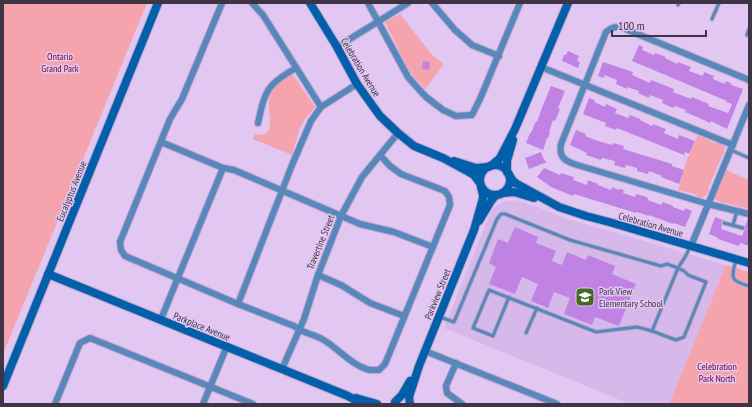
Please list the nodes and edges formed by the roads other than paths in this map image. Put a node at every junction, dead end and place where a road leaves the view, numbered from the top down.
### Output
1 (158, 3) edge
2 (222, 3) edge
3 (252, 3) edge
4 (310, 3) edge
5 (368, 3) edge
6 (408, 3) edge
7 (432, 3) edge
8 (520, 3) edge
9 (568, 3) edge
10 (719, 3) edge
11 (712, 19) dead end
12 (379, 22) junction
13 (749, 29) edge
14 (747, 34) dead end
15 (337, 47) junction
16 (499, 56) junction
17 (541, 67) junction
18 (296, 68) junction
19 (749, 80) edge
20 (357, 84) junction
21 (586, 85) junction
22 (321, 107) junction
23 (748, 109) edge
24 (258, 123) dead end
25 (515, 129) junction
26 (398, 134) junction
27 (161, 142) junction
28 (732, 148) junction
29 (380, 155) junction
30 (443, 158) junction
31 (749, 158) edge
32 (489, 166) junction
33 (223, 168) junction
34 (508, 173) junction
35 (481, 185) junction
36 (282, 191) junction
37 (500, 194) junction
38 (548, 202) junction
39 (708, 204) junction
40 (737, 211) junction
41 (749, 214) edge
42 (341, 216) junction
43 (724, 223) dead end
44 (733, 225) junction
45 (743, 228) dead end
46 (474, 230) junction
47 (690, 246) junction
48 (433, 247) junction
49 (736, 260) junction
50 (749, 264) edge
51 (678, 268) junction
52 (48, 274) junction
53 (318, 275) junction
54 (178, 279) junction
55 (749, 286) edge
56 (509, 297) junction
57 (238, 304) junction
58 (537, 308) junction
59 (404, 316) junction
60 (439, 316) junction
61 (160, 319) junction
62 (299, 330) junction
63 (652, 331) junction
64 (526, 332) dead end
65 (227, 346) junction
66 (425, 351) junction
67 (456, 363) junction
68 (418, 366) junction
69 (282, 369) junction
70 (3, 386) edge
71 (210, 387) junction
72 (348, 396) junction
73 (391, 403) edge
74 (55, 404) edge
75 (203, 404) edge
76 (253, 404) edge
77 (362, 404) edge
78 (377, 404) edge
79 (407, 404) edge
80 (410, 404) edge
81 (462, 404) edge
82 (557, 404) edge

1 - 52 street, Eucalyptus Avenue
2 - 27 street
3 - 18 street
4 - 15 street, Celebration Avenue
5 - 12 street
6 - 12 street
7 - 16 street
8 - 16 street
9 - 17 street
10 - 11 lane
12 - 15 street
12 - 16 street
13 - 14 lane
15 - 20 street, Celebration Avenue
17 - 21 street
17 - 25 street
18 - 22 street
18 - 24 street
19 - 21 street
20 - 22 street
20 - 26 street, Celebration Avenue
21 - 28 street
21 - 39 street
22 - 36 street
23 - 28 street
25 - 32 street
25 - 34 street
26 - 29 street, Travertine Street
26 - 30 street, Celebration Avenue
27 - 33 street
27 - 54 street
28 - 31 lane
28 - 39 street
29 - 42 street, Travertine Street
29 - 48 street
30 - 32 street, Celebration Avenue
30 - 35 street, Celebration Avenue
32 - 34 street
32 - 35 street
33 - 36 street
33 - 54 street
34 - 37 street
34 - 38 street, Celebration Avenue
35 - 37 street
35 - 46 street, Parkview Street
36 - 42 street
36 - 57 street
37 - 38 street, Celebration Avenue
37 - 46 street, Parkview Street
38 - 47 street, Celebration Avenue
39 - 40 street
39 - 47 street
40 - 41 street
40 - 44 lane
42 - 48 street
42 - 53 street, Travertine Street
43 - 44 lane
44 - 45 lane
46 - 60 street, Parkview Street
47 - 49 street, Celebration Avenue
47 - 51 lane
48 - 59 street
49 - 50 street, Celebration Avenue
49 - 55 lane
51 - 60 lane
51 - 63 lane
51 - 63 lane
52 - 61 street, Parkplace Avenue
52 - 70 street, Eucalyptus Avenue
53 - 59 street
53 - 62 street, Travertine Street
54 - 57 street
54 - 61 street
56 - 56 lane
56 - 58 lane
57 - 62 street
58 - 63 lane
58 - 64 lane
59 - 62 street
60 - 66 street, Parkview Street
61 - 65 street, Parkplace Avenue
62 - 69 street, Travertine Street
65 - 69 street, Parkplace Avenue
65 - 71 street
66 - 67 street
66 - 68 street, Parkview Street
67 - 81 street
67 - 82 street
68 - 73 street
68 - 80 street
69 - 72 street, Parkplace Avenue
71 - 74 street
71 - 75 street
71 - 76 street
72 - 77 street, Parkplace Avenue
72 - 78 street, Parkplace Avenue
73 - 79 street

